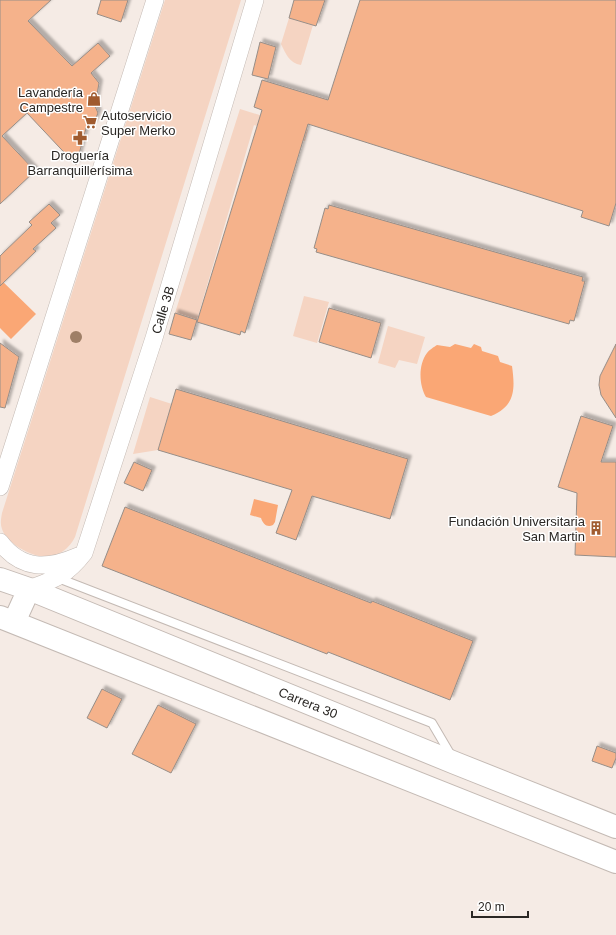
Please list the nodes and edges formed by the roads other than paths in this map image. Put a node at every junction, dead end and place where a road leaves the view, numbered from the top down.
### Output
1 (155, 0) edge
2 (255, 0) edge
3 (0, 487) edge
4 (0, 542) edge
5 (84, 553) junction
6 (58, 578) junction
7 (0, 579) edge
8 (29, 589) junction
9 (7, 619) edge
10 (455, 763) junction
11 (616, 827) edge
12 (616, 862) edge

1 - 3 street
2 - 5 street, Calle 3B
4 - 5 street
5 - 6 street, Calle 3B
6 - 8 street, Calle 3B
6 - 10 lane
7 - 8 main road, Carrera 30
8 - 9 main road
8 - 10 main road, Carrera 30
9 - 12 main road
10 - 11 main road, Carrera 30

